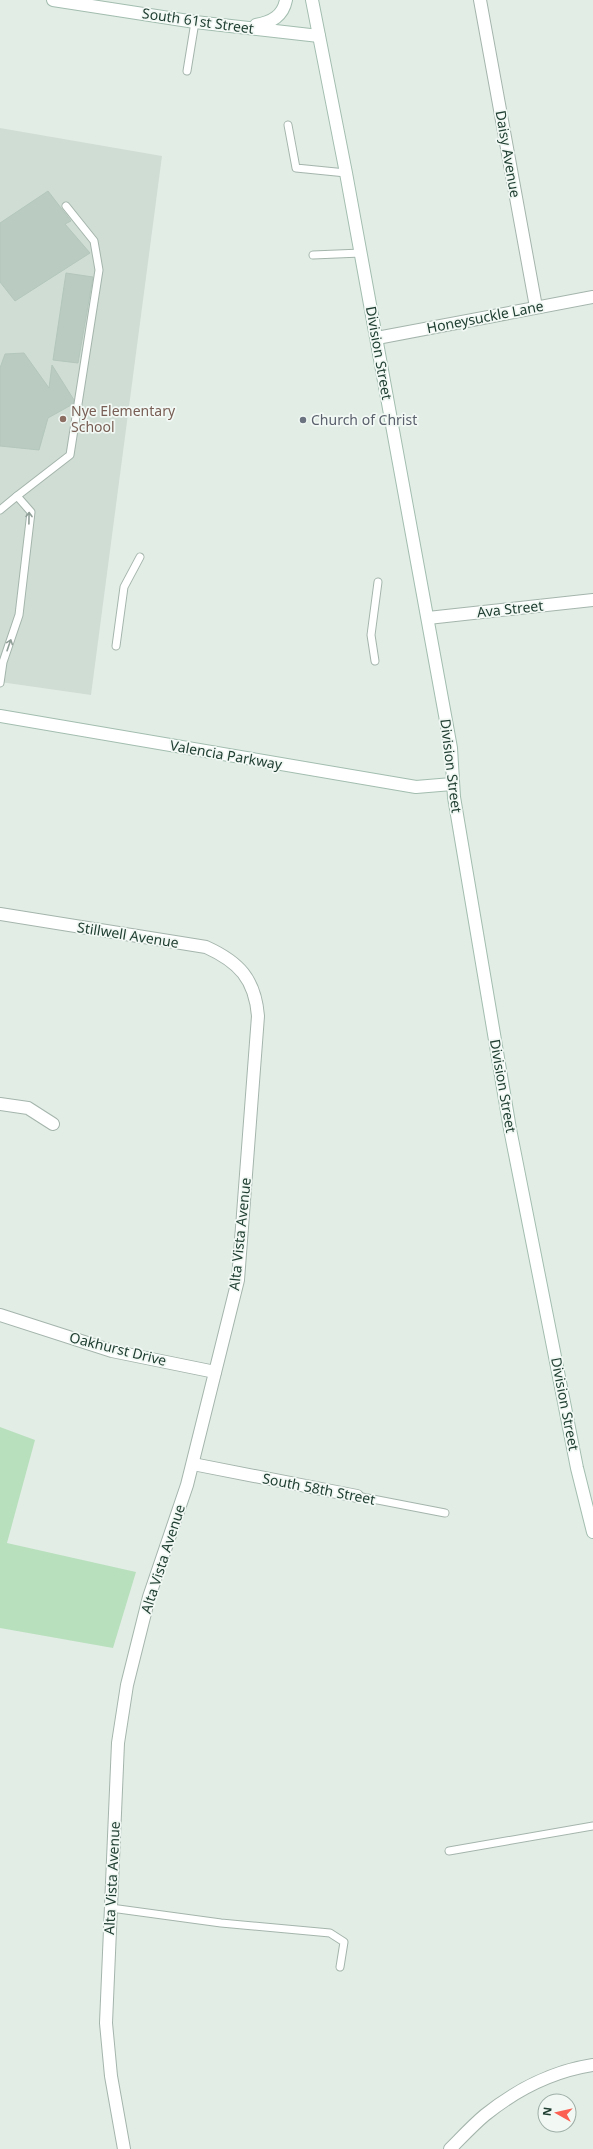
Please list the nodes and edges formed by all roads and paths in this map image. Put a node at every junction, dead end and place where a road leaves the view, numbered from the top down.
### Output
1 (53, 0) edge
2 (286, 0) edge
3 (312, 0) edge
4 (480, 0) edge
5 (195, 22) junction
6 (245, 27) junction
7 (319, 36) junction
8 (187, 71) dead end
9 (288, 125) dead end
10 (346, 173) junction
11 (66, 206) dead end
12 (361, 253) junction
13 (313, 255) dead end
14 (593, 297) edge
15 (536, 307) junction
16 (376, 338) junction
17 (17, 496) junction
18 (0, 510) edge
19 (140, 557) dead end
20 (378, 582) dead end
21 (593, 600) edge
22 (428, 618) junction
23 (116, 646) dead end
24 (375, 661) dead end
25 (0, 683) edge
26 (0, 716) edge
27 (452, 784) junction
28 (0, 914) edge
29 (246, 976) joint
30 (0, 1104) edge
31 (53, 1124) dead end
32 (0, 1315) edge
33 (215, 1372) junction
34 (193, 1464) junction
35 (358, 1496) joint
36 (445, 1513) dead end
37 (593, 1532) edge
38 (593, 1826) edge
39 (449, 1851) dead end
40 (111, 1908) junction
41 (340, 1967) dead end
42 (593, 2064) edge
43 (124, 2149) edge
44 (450, 2149) edge

1 - 5 street, South 61st Street
2 - 6 street
3 - 7 street, Division Street
4 - 15 street, Daisy Avenue
5 - 6 street, South 61st Street
5 - 8 lane
6 - 7 street, South 61st Street
7 - 10 street, Division Street
9 - 10 lane
10 - 12 street, Division Street
11 - 17 lane
12 - 13 lane
12 - 16 street, Division Street
14 - 15 street, Honeysuckle Lane
15 - 16 street, Honeysuckle Lane
16 - 22 street, Division Street
17 - 18 lane
25 -> 17 lane
19 - 23 lane
20 - 24 lane
21 - 22 street, Ava Street
22 - 27 street, Division Street
26 - 27 street, Valencia Parkway
27 - 37 street, Division Street
28 - 29 street, Stillwell Avenue
29 - 33 street, Alta Vista Avenue
30 - 31 street
32 - 33 street, Oakhurst Drive
33 - 34 street, Alta Vista Avenue
34 - 35 street, South 58th Street
34 - 40 street, Alta Vista Avenue
35 - 36 lane, South 58th Street
38 - 39 lane
40 - 41 lane
40 - 43 street, Alta Vista Avenue
42 - 44 street

